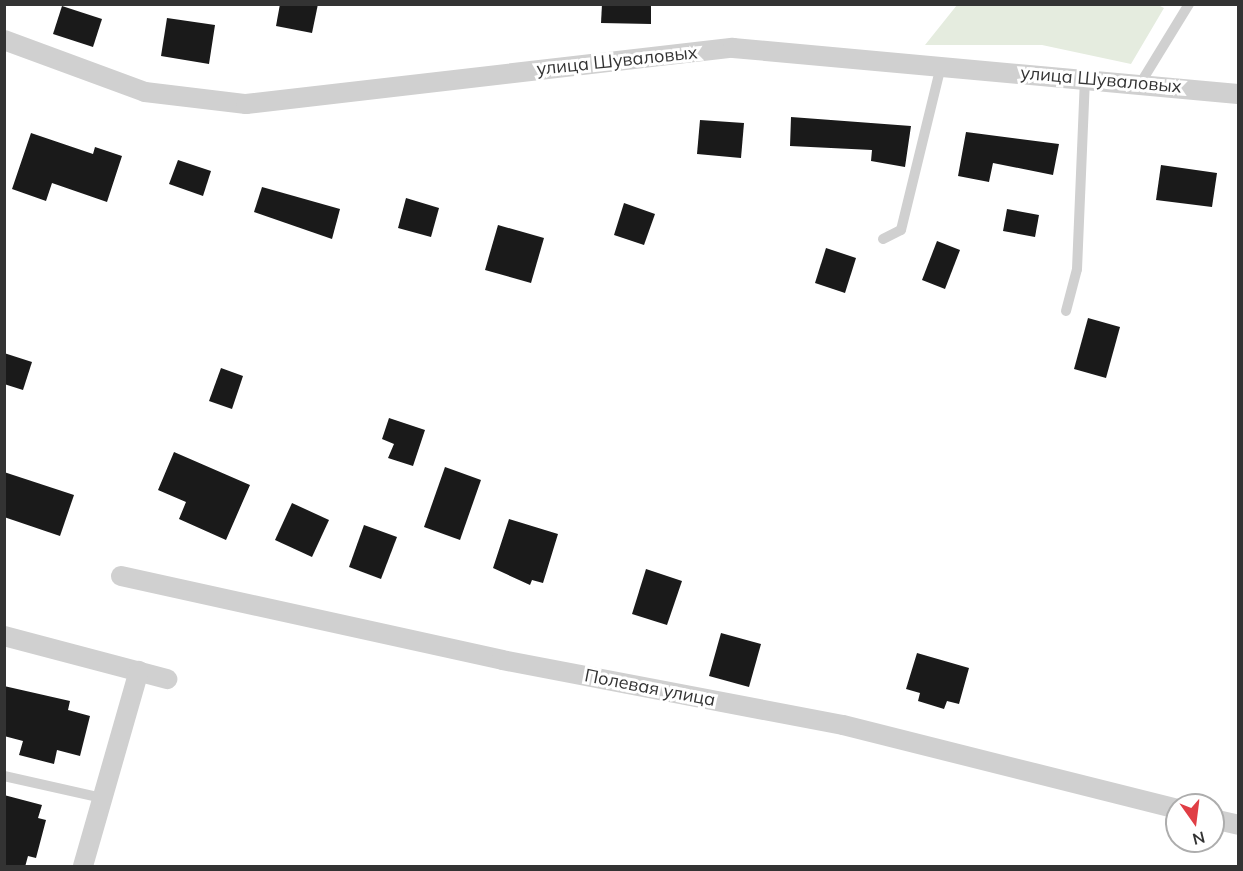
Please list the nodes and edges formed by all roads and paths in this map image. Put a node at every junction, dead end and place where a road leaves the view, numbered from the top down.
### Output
1 (1189, 4) edge
2 (4, 40) edge
3 (941, 66) junction
4 (1085, 79) junction
5 (1140, 84) junction
6 (1239, 94) edge
7 (883, 239) dead end
8 (1066, 311) dead end
9 (122, 576) dead end
10 (4, 636) edge
11 (139, 671) junction
12 (167, 679) dead end
13 (4, 776) edge
14 (102, 798) junction
15 (1165, 807) edge
16 (83, 867) edge

1 - 5 lane
2 - 3 street, улица Шуваловых
3 - 4 street, улица Шуваловых
3 - 7 lane
4 - 5 street, улица Шуваловых
4 - 8 lane
5 - 6 street, улица Шуваловых
9 - 15 street, Полевая улица
10 - 11 street
11 - 12 street
11 - 14 street
13 - 14 lane
14 - 16 street

